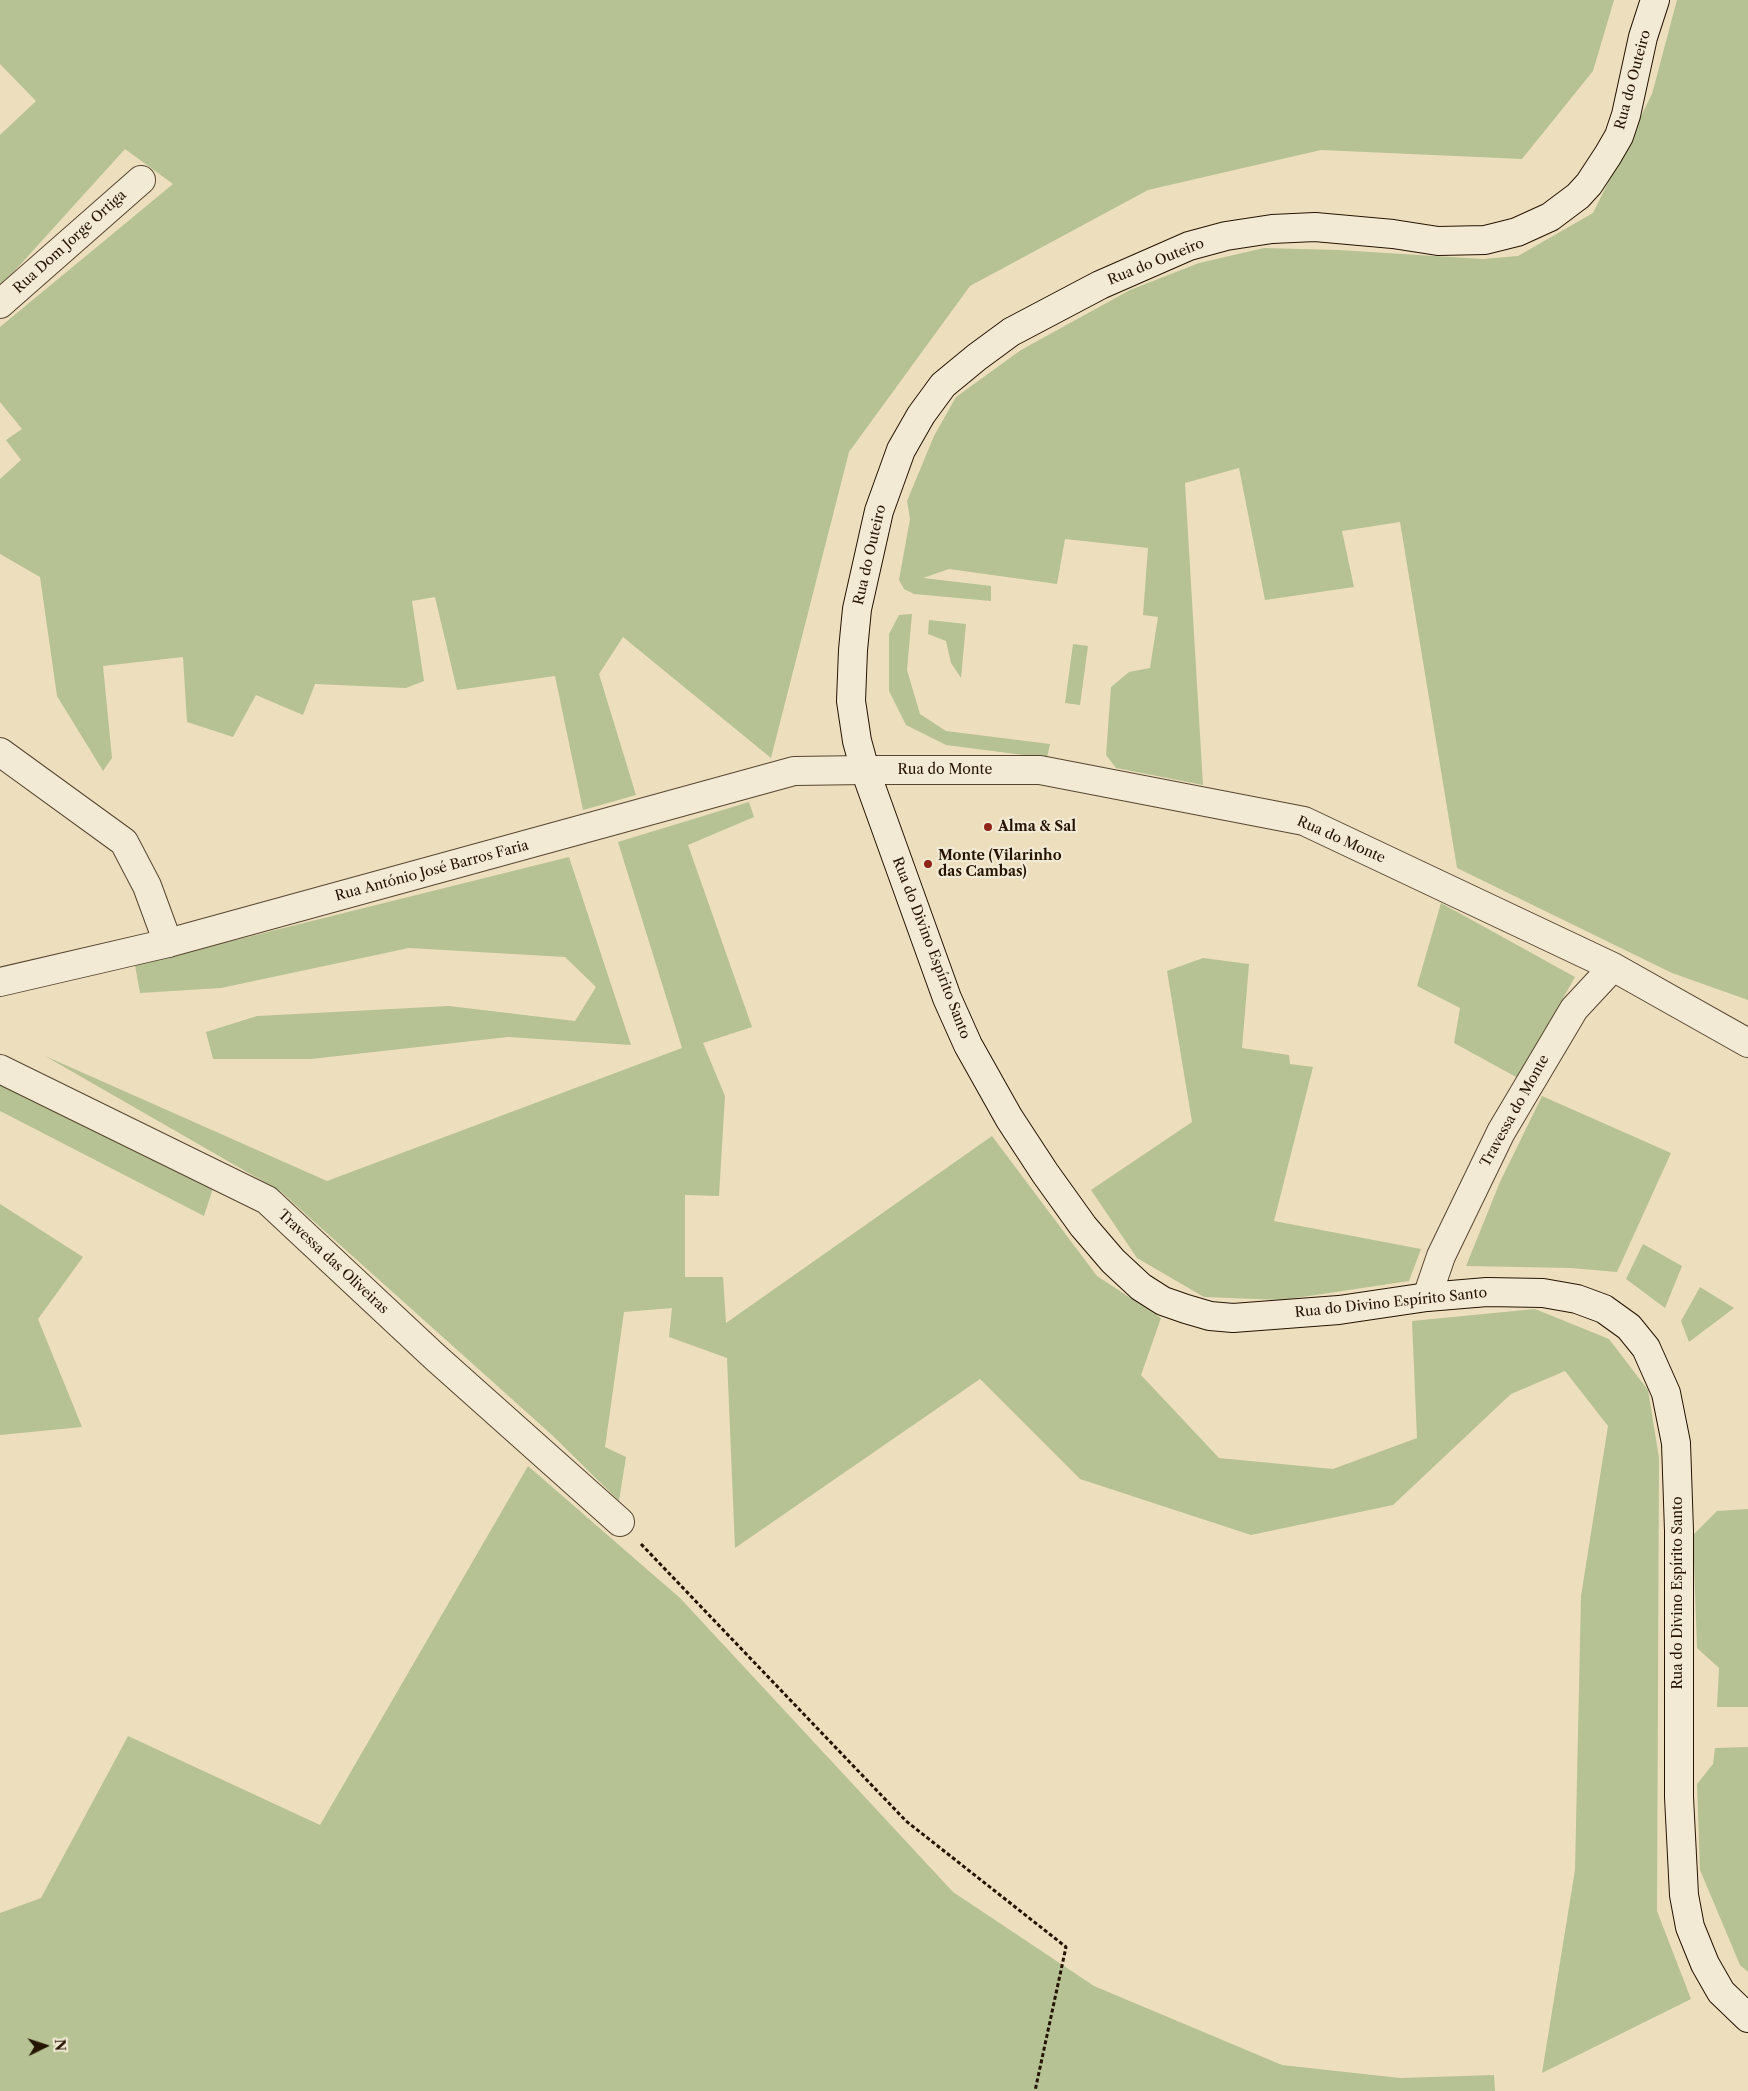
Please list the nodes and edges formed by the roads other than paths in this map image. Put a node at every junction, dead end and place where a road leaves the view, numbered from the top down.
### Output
1 (1655, 0) edge
2 (141, 180) dead end
3 (0, 304) edge
4 (0, 752) edge
5 (865, 770) junction
6 (168, 944) junction
7 (1613, 967) junction
8 (0, 982) edge
9 (1748, 1043) edge
10 (0, 1068) edge
11 (1428, 1297) junction
12 (620, 1522) road end
13 (1748, 2018) edge

1 - 5 street, Rua do Outeiro
2 - 3 street, Rua Dom Jorge Ortiga
4 - 6 street
5 - 6 street, Rua António José Barros Faria
5 - 7 street, Rua do Monte
5 - 11 street, Rua do Divino Espírito Santo
6 - 8 street, Rua António José Barros Faria
7 - 9 street, Rua do Monte
7 - 11 street, Travessa do Monte
10 - 12 street, Travessa das Oliveiras
11 - 13 street, Rua do Divino Espírito Santo

